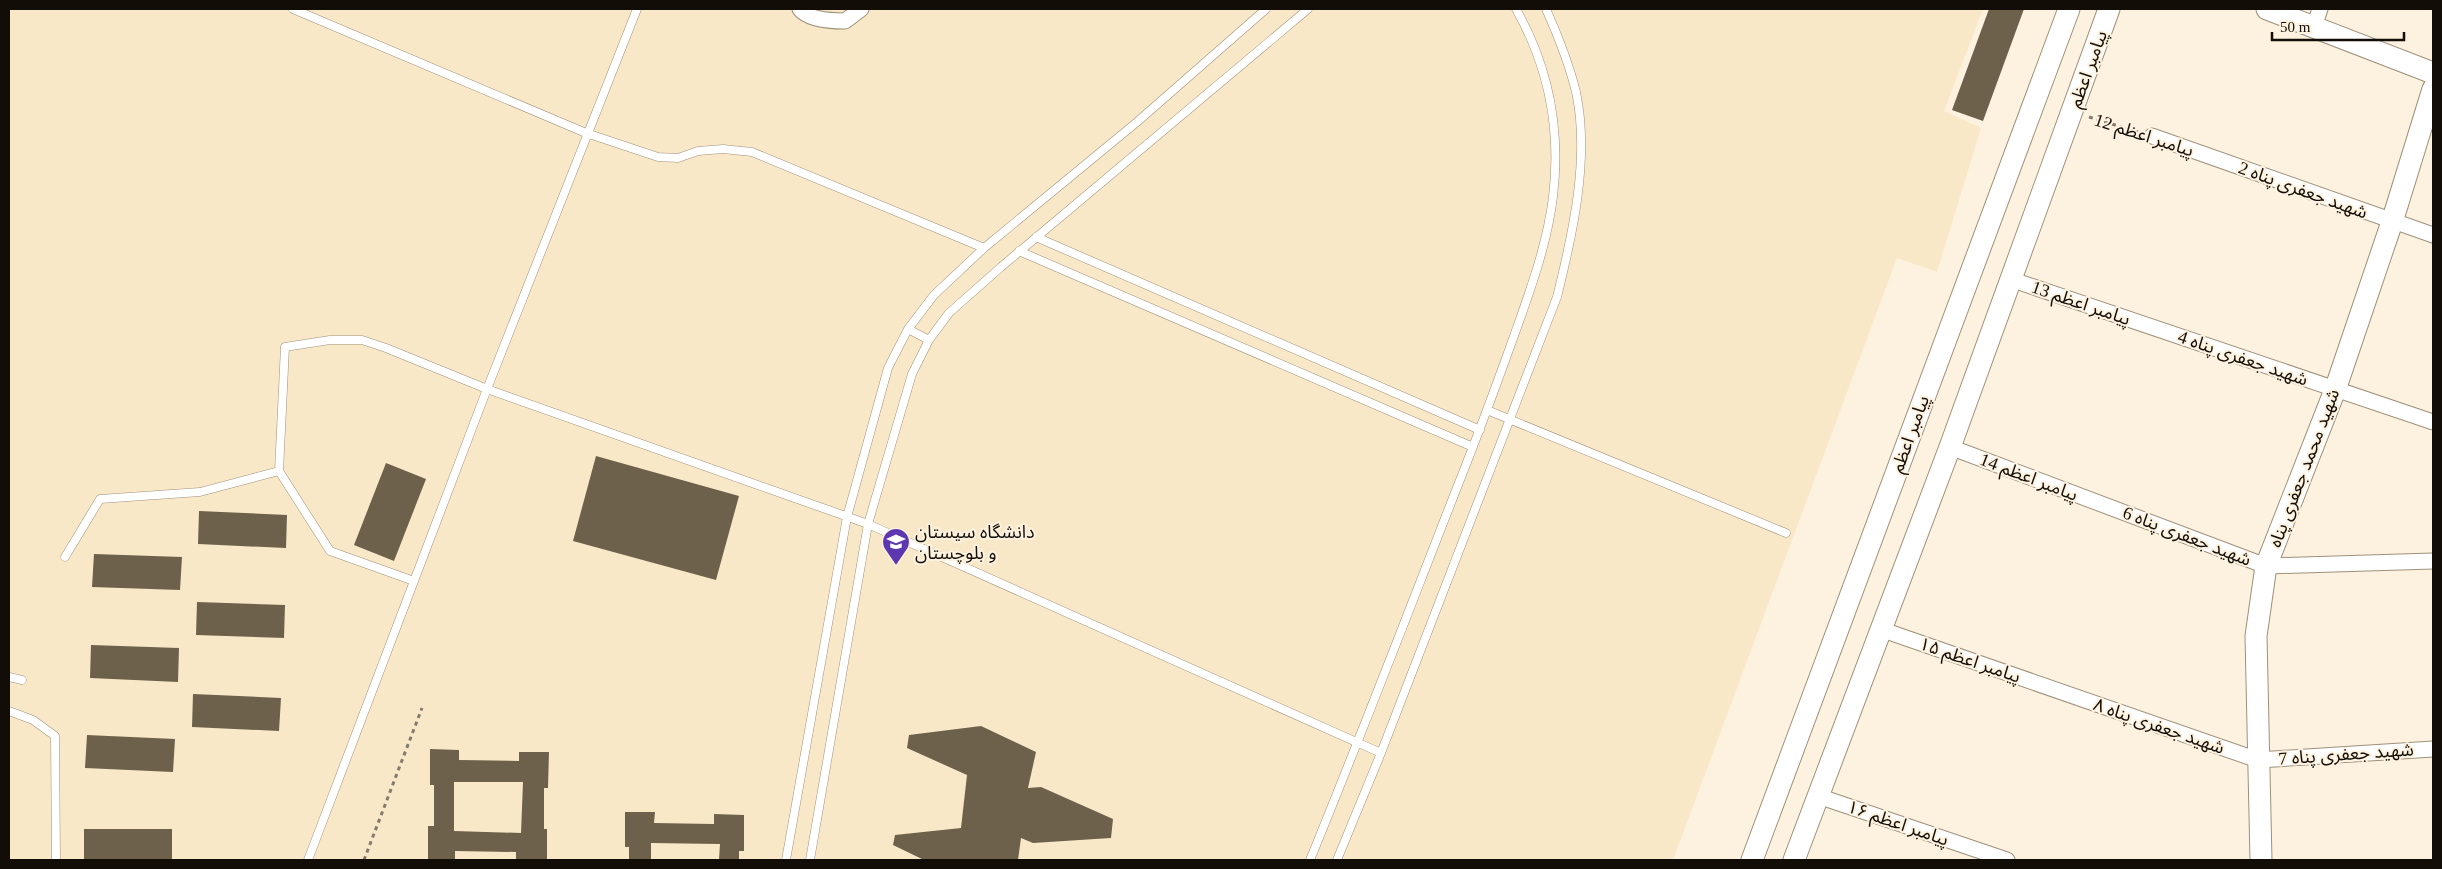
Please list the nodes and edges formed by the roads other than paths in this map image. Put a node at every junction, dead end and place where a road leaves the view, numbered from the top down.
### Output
1 (292, 9) edge
2 (637, 9) edge
3 (800, 9) edge
4 (861, 9) edge
5 (1266, 9) edge
6 (1308, 9) edge
7 (1516, 9) edge
8 (1546, 9) edge
9 (2069, 9) edge
10 (2110, 9) edge
11 (2267, 9) edge
12 (2317, 18) edge
13 (2433, 73) edge
14 (2433, 89) edge
15 (586, 133) junction
16 (2152, 136) road end
17 (2215, 159) joint
18 (2392, 222) junction
19 (2433, 235) edge
20 (1036, 237) junction
21 (984, 248) junction
22 (1019, 251) junction
23 (2010, 278) junction
24 (2152, 327) joint
25 (908, 329) junction
26 (929, 340) junction
27 (487, 389) junction
28 (2335, 390) junction
29 (1487, 410) junction
30 (1509, 418) junction
31 (2433, 422) edge
32 (1480, 430) junction
33 (1473, 447) junction
34 (1950, 447) junction
35 (279, 470) junction
36 (2108, 506) joint
37 (847, 518) junction
38 (868, 524) junction
39 (1786, 533) dead end
40 (65, 557) dead end
41 (2433, 561) edge
42 (2266, 566) junction
43 (414, 581) junction
44 (1880, 629) junction
45 (9, 677) edge
46 (22, 680) dead end
47 (2060, 691) joint
48 (9, 711) edge
49 (1356, 742) junction
50 (2433, 749) edge
51 (1381, 753) junction
52 (2258, 760) junction
53 (1818, 796) junction
54 (56, 860) edge
55 (308, 860) edge
56 (786, 860) edge
57 (810, 860) edge
58 (1310, 860) edge
59 (1337, 860) edge
60 (1752, 860) edge
61 (1794, 860) edge
62 (2007, 860) edge
63 (2261, 860) edge

1 - 15 lane
2 - 15 lane
3 - 4 street
5 - 21 lane
6 - 20 lane
7 - 29 lane
8 - 30 lane
9 - 60 main road, پیامبر اعظم
10 - 23 main road, پیامبر اعظم
11 - 12 main road
12 - 13 main road
14 - 18 main road, شهید محمد جعفری پناه
15 - 21 lane
15 - 27 lane
16 - 17 street, پیامبر اعظم 12
17 - 18 street, شهید جعفری پناه 2
18 - 19 street, شهید جعفری پناه 2
18 - 28 main road, شهید محمد جعفری پناه
20 - 22 lane
20 - 32 lane
21 - 25 lane
22 - 26 lane
22 - 33 lane
23 - 24 street, پیامبر اعظم 13
23 - 34 main road, پیامبر اعظم
24 - 28 street, شهید جعفری پناه 4
25 - 26 lane
25 - 37 lane
26 - 38 lane
27 - 35 lane
27 - 37 lane
27 - 43 lane
28 - 31 street, شهید جعفری پناه 4
28 - 42 main road, شهید محمد جعفری پناه
29 - 30 lane
29 - 32 lane
30 - 39 lane
30 - 51 lane
32 - 33 lane
33 - 49 lane
34 - 36 street, پیامبر اعظم 14
34 - 44 main road, پیامبر اعظم
35 - 40 lane
35 - 43 lane
36 - 42 street, شهید جعفری پناه 6
37 - 38 lane
37 - 56 lane
38 - 49 lane
38 - 57 lane
41 - 42 street
42 - 52 main road, شهید محمد جعفری پناه
43 - 55 lane
44 - 47 street, پیامبر اعظم ۱۵
44 - 53 main road, پیامبر اعظم
45 - 46 lane
47 - 52 street, شهید جعفری پناه ۸
48 - 54 lane
49 - 51 lane
49 - 58 lane
50 - 52 street, شهید جعفری پناه 7
51 - 59 lane
52 - 63 main road, شهید محمد جعفری پناه
53 - 61 main road, پیامبر اعظم
53 - 62 street, پیامبر اعظم ۱۶

